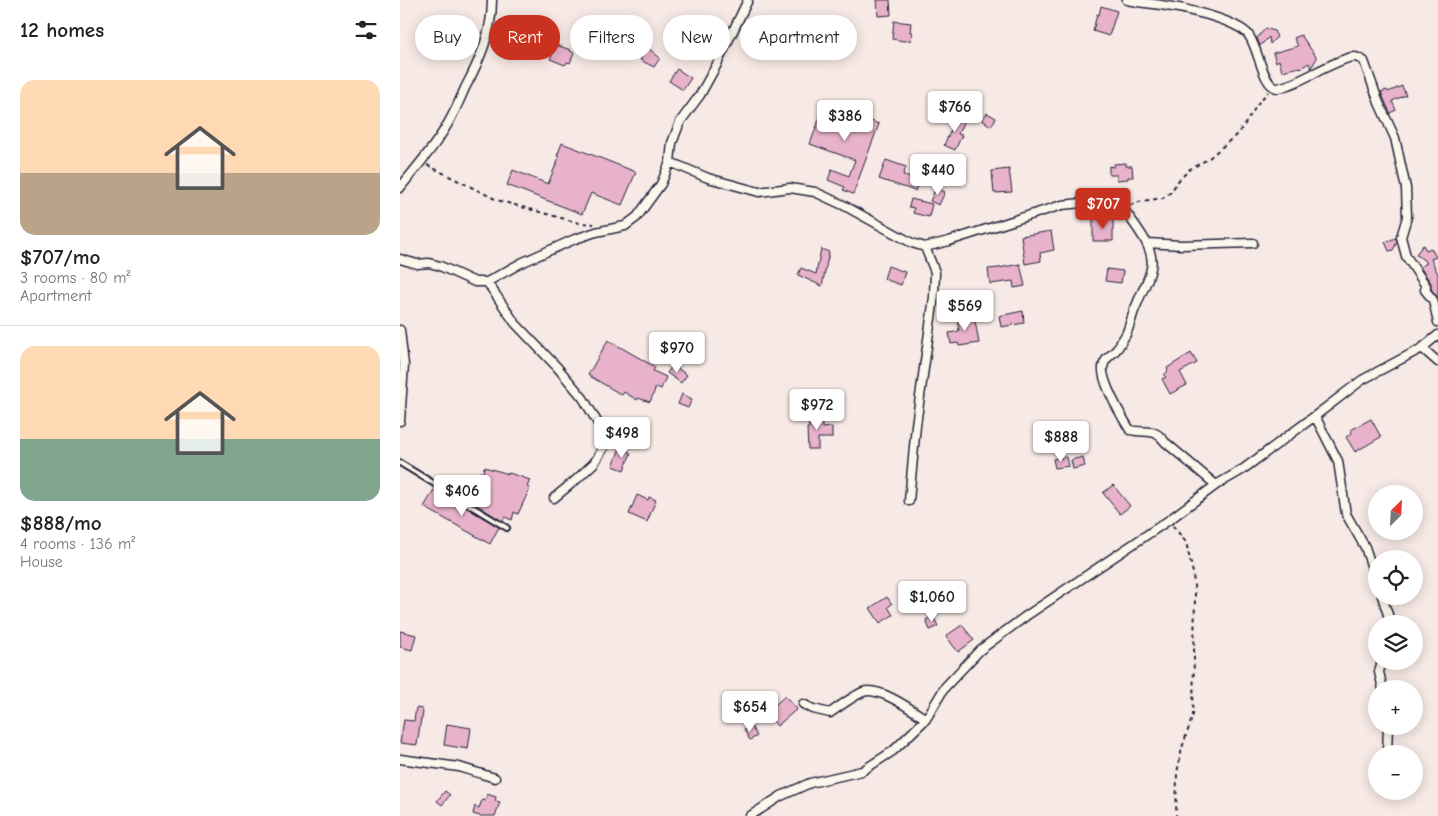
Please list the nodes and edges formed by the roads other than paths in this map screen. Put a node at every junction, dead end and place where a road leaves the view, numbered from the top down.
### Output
1 (492, 0) edge
2 (748, 0) edge
3 (1127, 0) edge
4 (670, 162) junction
5 (400, 188) edge
6 (1147, 243) junction
7 (1253, 243) dead end
8 (925, 247) junction
9 (400, 259) edge
10 (487, 282) junction
11 (1438, 322) edge
12 (400, 330) edge
13 (1438, 335) edge
14 (1422, 348) junction
15 (1438, 362) edge
16 (1315, 416) junction
17 (400, 421) edge
18 (400, 463) edge
19 (1216, 485) junction
20 (554, 498) dead end
21 (909, 501) dead end
22 (506, 528) dead end
23 (1368, 556) edge
24 (803, 704) dead end
25 (926, 719) junction
26 (400, 759) edge
27 (495, 778) dead end
28 (750, 816) edge

1 - 5 street
2 - 4 street
3 - 11 street
4 - 8 street
4 - 10 street
6 - 7 street
6 - 8 street
6 - 19 street
8 - 21 street
9 - 10 street
10 - 20 street
12 - 17 street
13 - 14 street
14 - 15 street
14 - 16 street
16 - 19 street
16 - 23 street
18 - 22 lane
19 - 25 street
24 - 25 street
25 - 28 street
26 - 27 street

